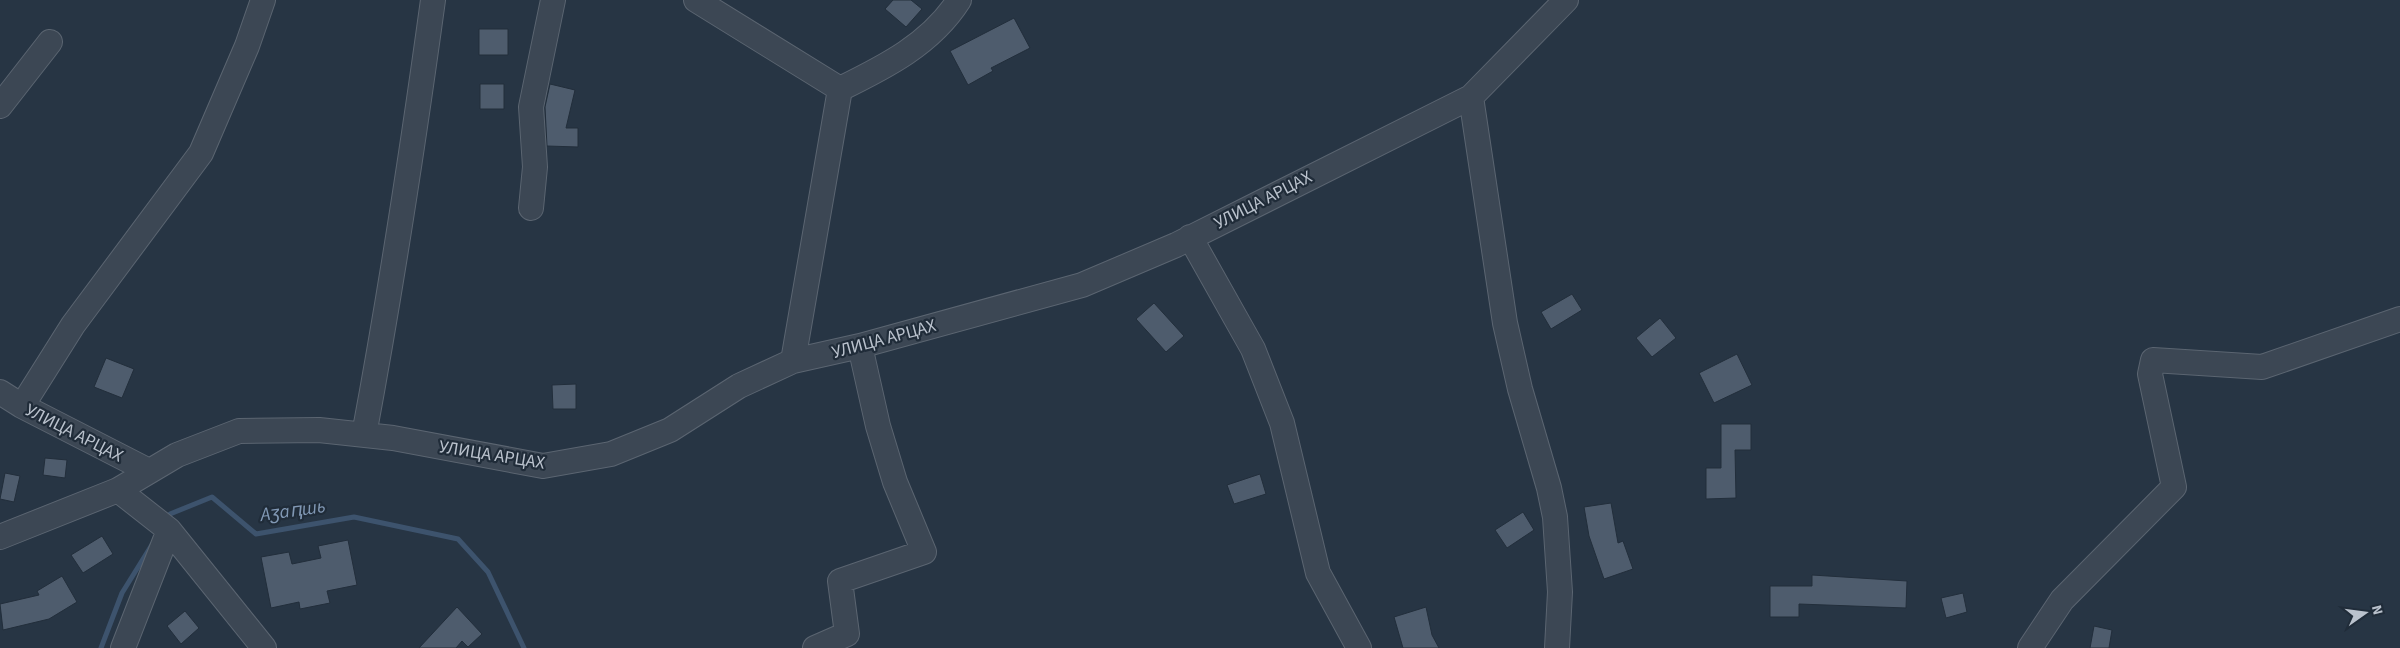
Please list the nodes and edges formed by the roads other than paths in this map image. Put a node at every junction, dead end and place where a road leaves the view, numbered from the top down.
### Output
1 (264, 0) edge
2 (433, 0) edge
3 (553, 0) edge
4 (696, 0) edge
5 (959, 0) edge
6 (1566, 0) edge
7 (50, 42) dead end
8 (840, 89) junction
9 (1471, 97) junction
10 (0, 106) edge
11 (531, 208) dead end
12 (1190, 237) junction
13 (2400, 319) edge
14 (860, 346) junction
15 (793, 361) junction
16 (0, 392) edge
17 (22, 406) junction
18 (364, 435) junction
19 (149, 471) junction
20 (118, 490) junction
21 (161, 524) junction
22 (0, 537) edge
23 (122, 648) edge
24 (264, 648) edge
25 (814, 648) edge
26 (1359, 648) edge
27 (1557, 648) edge
28 (2030, 648) edge

1 - 17 street
2 - 18 street
3 - 11 street
4 - 8 street
5 - 8 street
6 - 9 street, УЛИЦА АРЦАХ
7 - 10 street
8 - 15 street
9 - 12 street, УЛИЦА АРЦАХ
9 - 27 street
12 - 14 street, УЛИЦА АРЦАХ
12 - 26 street
13 - 28 street
14 - 15 street, УЛИЦА АРЦАХ
14 - 25 street
15 - 18 street, УЛИЦА АРЦАХ
16 - 17 street, УЛИЦА АРЦАХ
17 - 19 street, УЛИЦА АРЦАХ
18 - 19 street, УЛИЦА АРЦАХ
19 - 20 street, УЛИЦА АРЦАХ
20 - 21 street
20 - 22 street, УЛИЦА АРЦАХ
21 - 23 street
21 - 24 street

